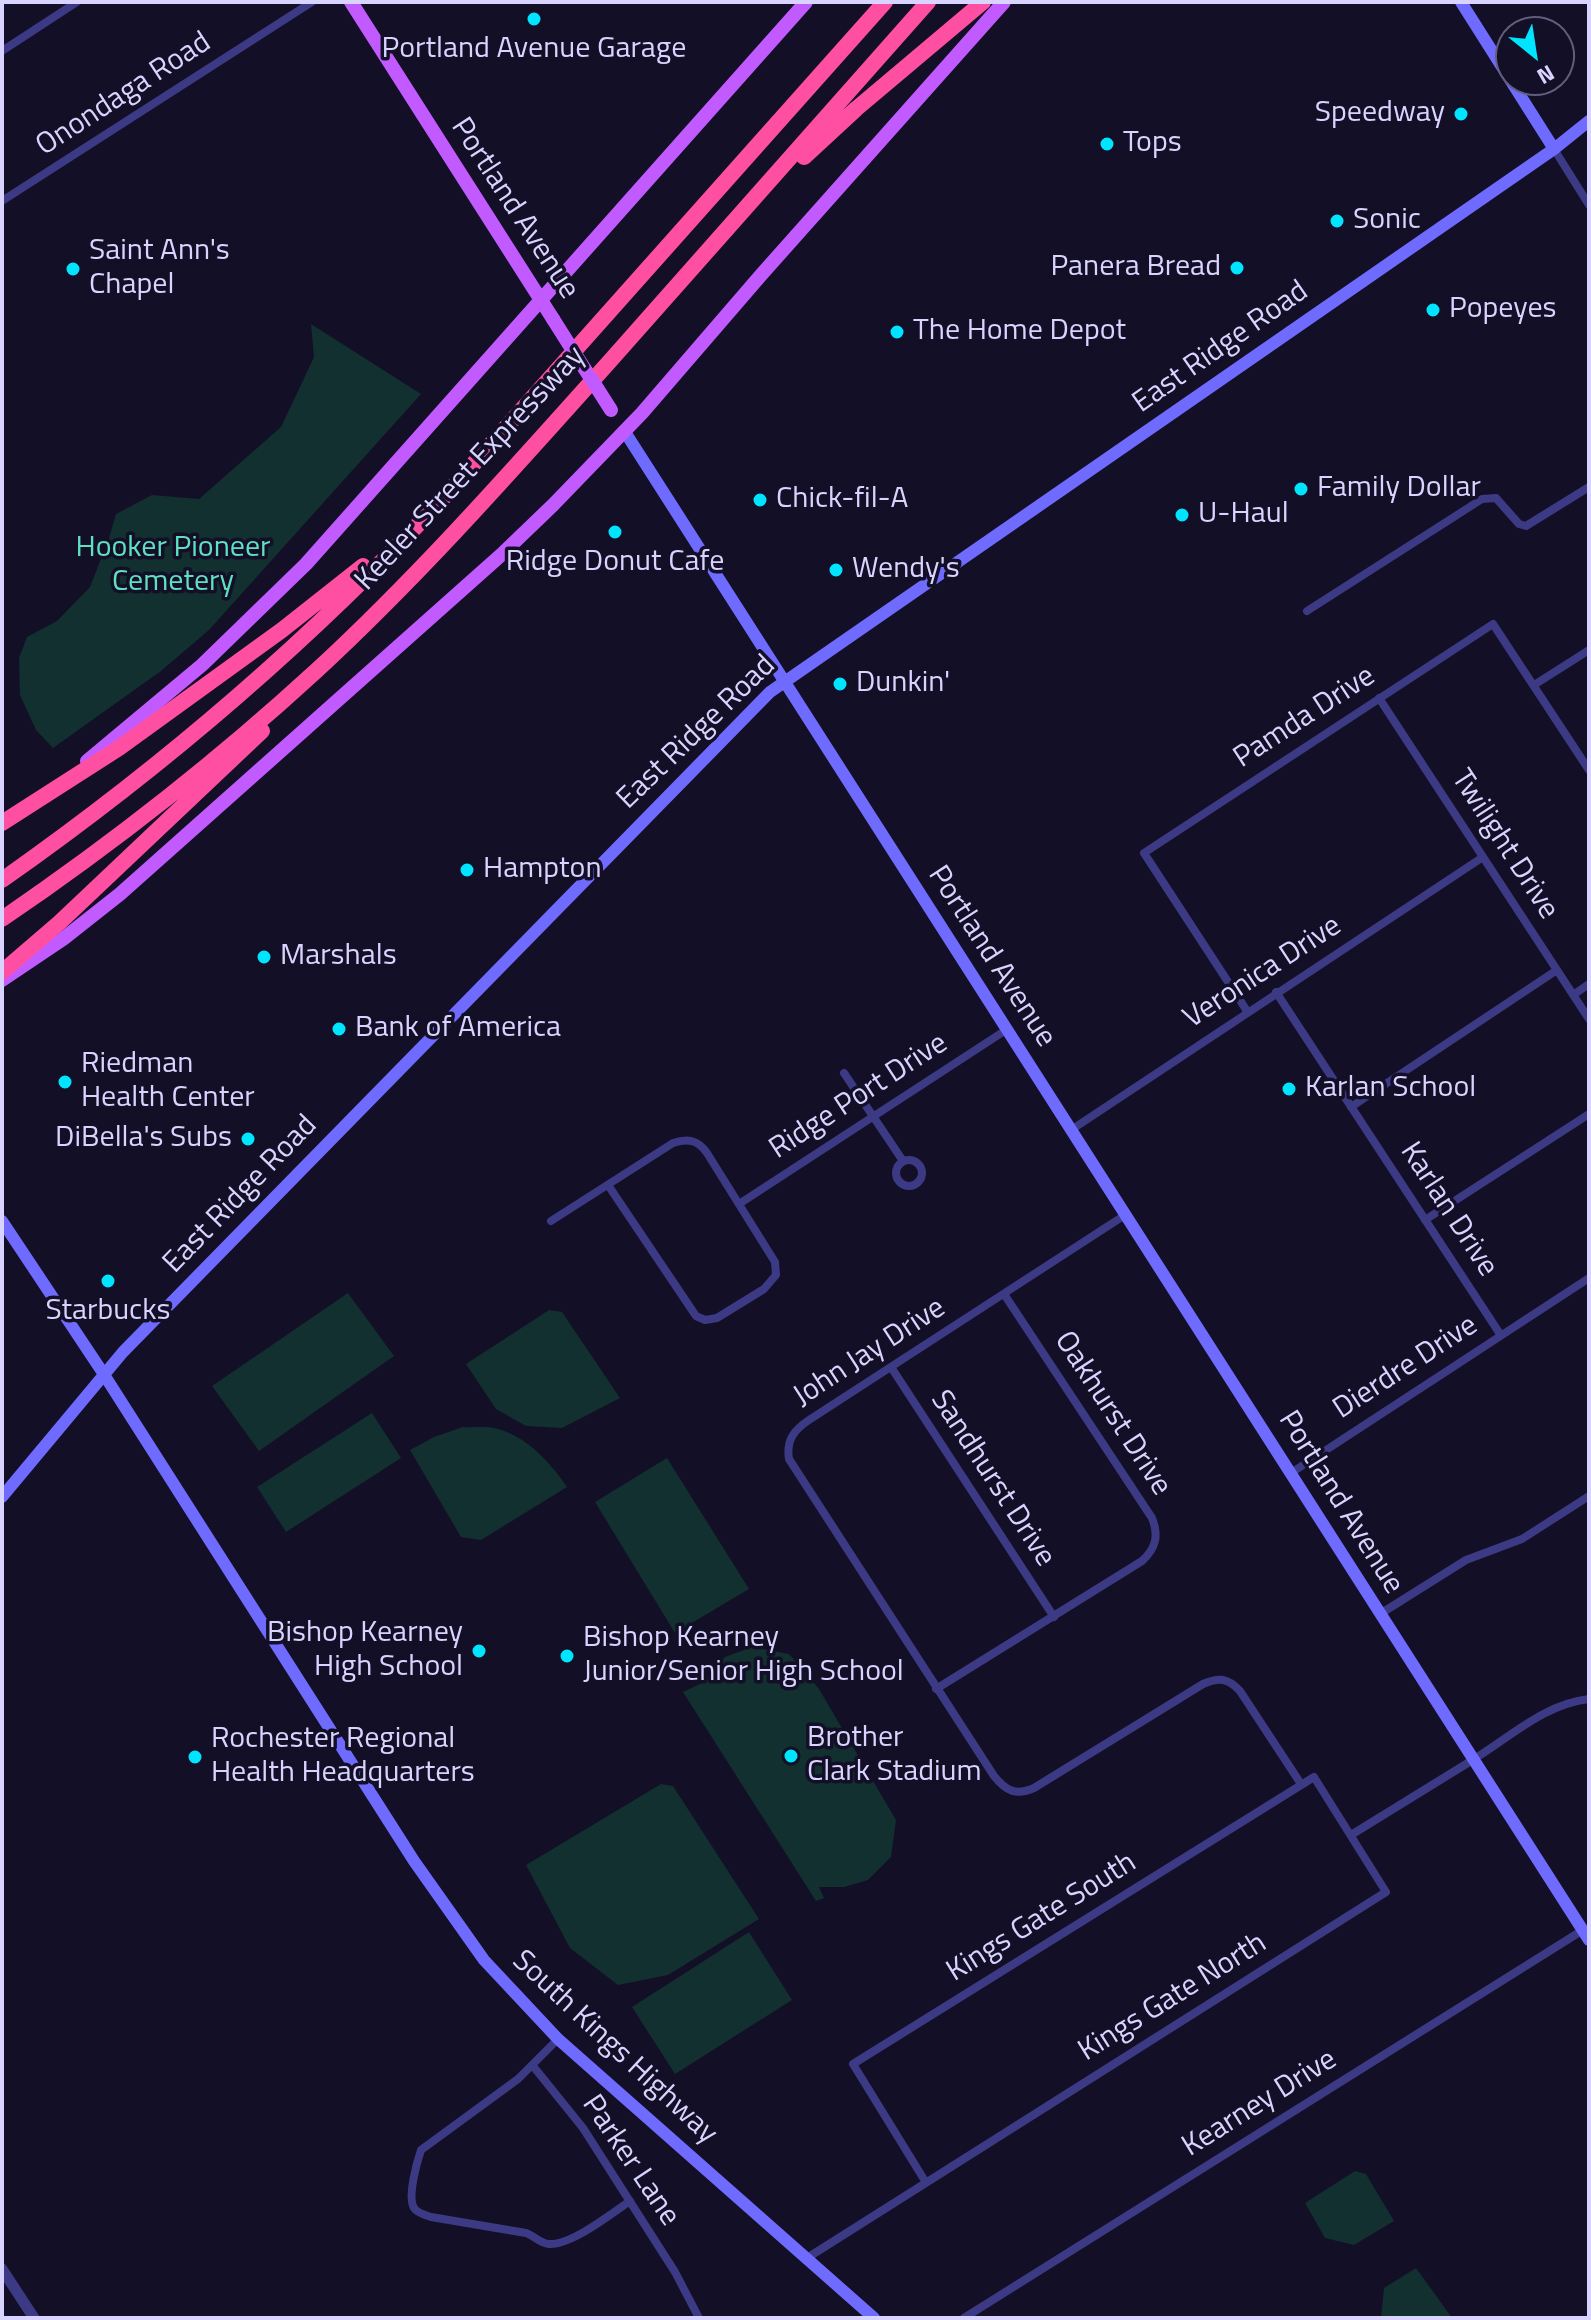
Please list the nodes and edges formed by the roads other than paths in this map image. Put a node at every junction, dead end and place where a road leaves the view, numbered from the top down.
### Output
1 (77, 2) edge
2 (312, 2) edge
3 (351, 2) edge
4 (806, 2) edge
5 (873, 2) edge
6 (885, 2) edge
7 (928, 2) edge
8 (983, 2) edge
9 (1004, 2) edge
10 (1461, 2) edge
11 (2, 51) edge
12 (1589, 121) edge
13 (1554, 149) junction
14 (748, 156) junction
15 (2, 201) edge
16 (1589, 205) edge
17 (692, 269) junction
18 (541, 300) junction
19 (625, 432) junction
20 (457, 483) junction
21 (1589, 487) edge
22 (1307, 611) dead end
23 (357, 632) junction
24 (1589, 650) edge
25 (784, 681) junction
26 (1534, 685) junction
27 (1379, 698) junction
28 (1589, 770) edge
29 (2, 823) edge
30 (1483, 857) junction
31 (2, 880) edge
32 (2, 919) edge
33 (1557, 970) junction
34 (2, 972) edge
35 (2, 980) edge
36 (1589, 984) edge
37 (1276, 992) junction
38 (1573, 995) junction
39 (1247, 1011) junction
40 (1589, 1019) edge
41 (1006, 1030) junction
42 (844, 1073) dead end
43 (1351, 1107) junction
44 (1589, 1114) edge
45 (872, 1116) junction
46 (1071, 1130) junction
47 (903, 1161) dead end
48 (608, 1185) junction
49 (739, 1204) junction
50 (1125, 1215) junction
51 (1425, 1220) junction
52 (2, 1221) edge
53 (551, 1221) dead end
54 (1589, 1278) edge
55 (1004, 1294) junction
56 (1500, 1334) junction
57 (891, 1367) junction
58 (103, 1373) junction
59 (1291, 1473) junction
60 (1589, 1496) edge
61 (2, 1497) edge
62 (1380, 1614) junction
63 (1054, 1617) junction
64 (936, 1689) junction
65 (1589, 1699) edge
66 (1473, 1760) junction
67 (1301, 1784) junction
68 (1351, 1835) junction
69 (1586, 1935) edge
70 (558, 2039) junction
71 (533, 2066) junction
72 (925, 2181) junction
73 (630, 2201) junction
74 (807, 2258) junction
75 (2, 2269) edge
76 (34, 2318) edge
77 (699, 2318) edge
78 (874, 2318) edge
79 (964, 2318) edge

1 - 11 street
2 - 15 street, Onondaga Road
3 - 18 main road, Portland Avenue
4 - 18 main road
5 - 14 highway
6 - 14 highway, Keeler Street Expressway
7 - 17 highway, Keeler Street Expressway
8 - 17 highway
9 - 19 main road
10 - 13 main road
12 - 13 main road, East Ridge Road
13 - 16 street
13 - 25 main road, East Ridge Road
14 - 20 highway, Keeler Street Expressway
17 - 23 highway, Keeler Street Expressway
18 - 19 main road, Portland Avenue, bridge
18 - 29 main road
19 - 25 main road, Portland Avenue
19 - 35 main road
20 - 29 highway
20 - 31 highway, Keeler Street Expressway
21 - 22 street
23 - 32 highway, Keeler Street Expressway
23 - 34 highway
24 - 26 street
25 - 41 main road, Portland Avenue
25 - 58 main road, East Ridge Road
26 - 27 street, Pamda Drive
26 - 28 street
27 - 30 street, Twilight Drive
27 - 39 street, Pamda Drive
30 - 33 street, Twilight Drive
30 - 37 street, Veronica Drive
33 - 38 street, Twilight Drive
33 - 43 street
36 - 38 street
37 - 39 street, Veronica Drive
37 - 43 street, Karlan Drive
38 - 40 street, Twilight Drive
39 - 46 street, Veronica Drive
41 - 45 street, Ridge Port Drive
41 - 46 main road, Portland Avenue
42 - 45 street
43 - 51 street, Karlan Drive
44 - 51 street
45 - 47 street
45 - 49 street, Ridge Port Drive
46 - 50 main road, Portland Avenue
48 - 49 street
48 - 49 street
48 - 53 street
50 - 55 street, John Jay Drive
50 - 59 main road, Portland Avenue
51 - 56 street, Karlan Drive
52 - 58 main road, South Kings Highway
54 - 56 street, Dierdre Drive
55 - 57 street, John Jay Drive
55 - 63 street, Oakhurst Drive
56 - 59 street, Dierdre Drive
57 - 63 street, Sandhurst Drive
57 - 64 street, John Jay Drive
58 - 61 main road, East Ridge Road
58 - 70 main road, South Kings Highway
59 - 62 main road, Portland Avenue
60 - 62 street
62 - 66 main road, Portland Avenue
63 - 64 street, Oakhurst Drive
64 - 67 street, John Jay Drive
65 - 66 street
66 - 68 street
66 - 69 main road, Portland Avenue
67 - 68 street
67 - 72 street, Kings Gate South
68 - 72 street, Kings Gate North
69 - 79 street, Kearney Drive
70 - 71 street
70 - 74 main road, South Kings Highway
71 - 73 street, Parker Lane
71 - 73 street
72 - 74 street, Kings Gate North
73 - 77 street, Parker Lane
74 - 78 main road, South Kings Highway
75 - 76 street

